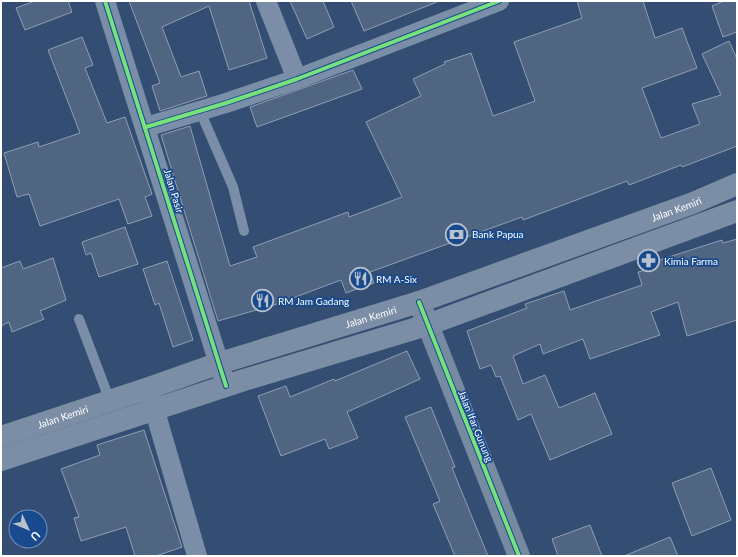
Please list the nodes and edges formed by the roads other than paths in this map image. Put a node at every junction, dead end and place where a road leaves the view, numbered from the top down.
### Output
1 (105, 1) edge
2 (266, 1) edge
3 (489, 3) edge
4 (297, 78) junction
5 (200, 111) junction
6 (146, 127) junction
7 (737, 184) edge
8 (737, 211) edge
9 (244, 232) dead end
10 (419, 302) junction
11 (80, 319) dead end
12 (427, 325) junction
13 (220, 363) junction
14 (226, 386) junction
15 (148, 388) junction
16 (110, 401) junction
17 (154, 410) junction
18 (1, 436) edge
19 (1, 460) edge
20 (197, 556) edge
21 (519, 556) edge

1 - 6 street, Jalan Pasir
2 - 4 street
3 - 4 street
4 - 5 street
5 - 6 street
5 - 9 lane
6 - 13 street, Jalan Pasir
7 - 10 highway, Jalan Kemiri
8 - 12 highway
10 - 12 street, Jalan Ifar Gunung
10 - 13 highway, Jalan Kemiri
11 - 16 lane
12 - 14 highway
12 - 21 street, Jalan Ifar Gunung
13 - 14 street, Jalan Pasir
13 - 15 highway, Jalan Kemiri
14 - 17 highway
15 - 16 highway, Jalan Kemiri
15 - 17 street
16 - 18 highway, Jalan Kemiri
17 - 19 highway
17 - 20 street

